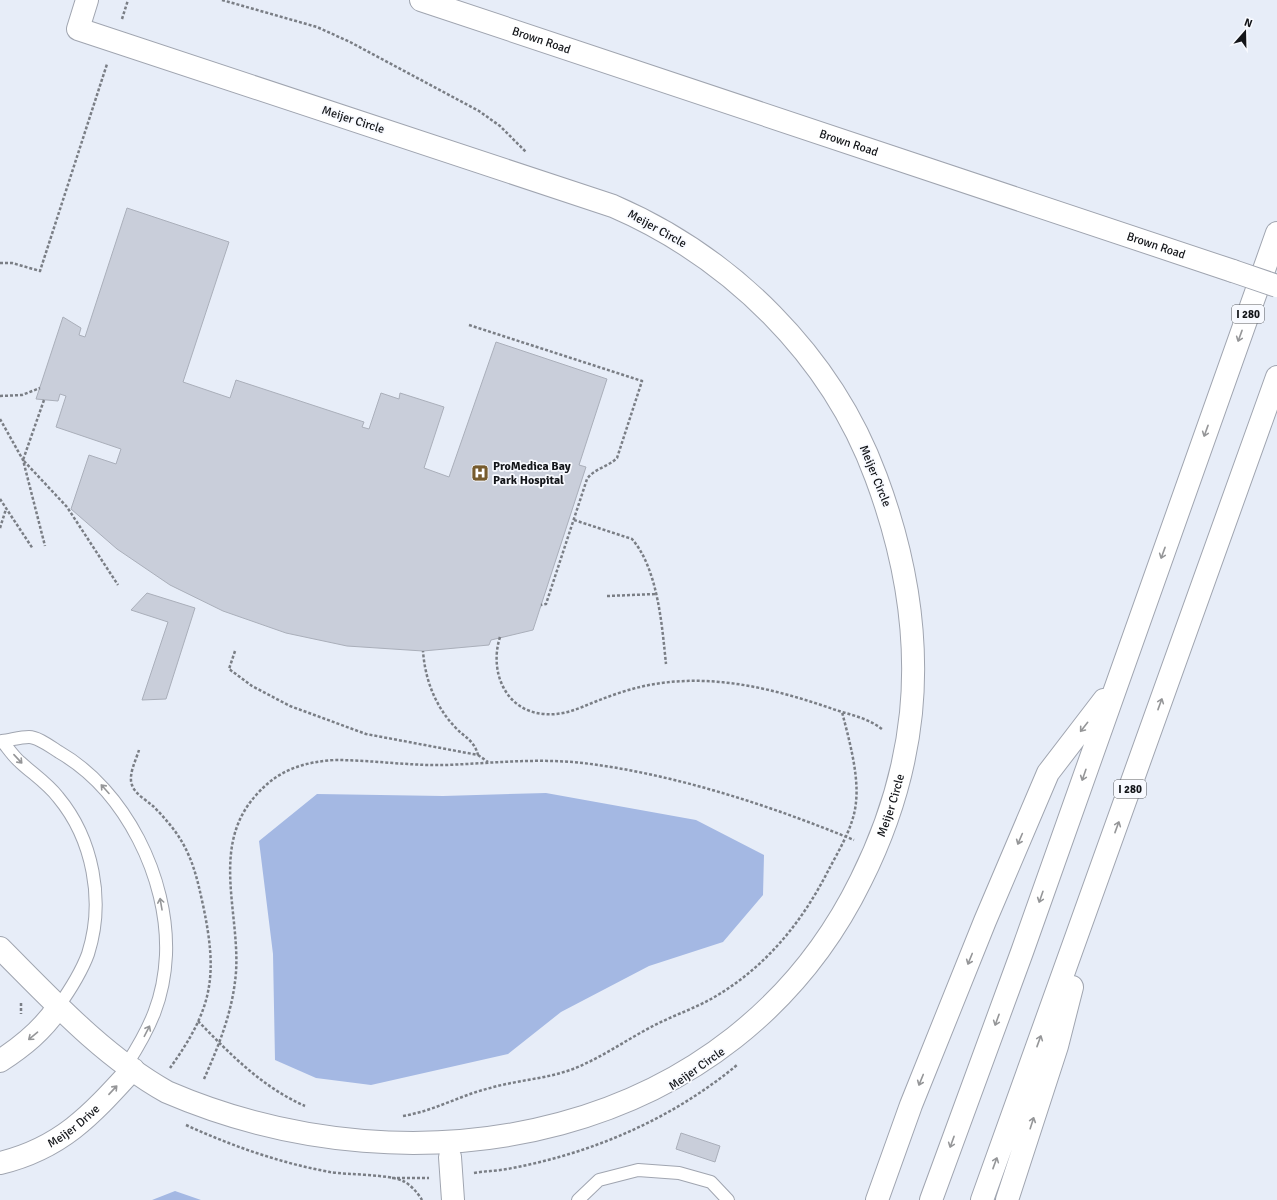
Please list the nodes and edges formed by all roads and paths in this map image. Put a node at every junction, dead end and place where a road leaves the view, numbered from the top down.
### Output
1 (87, 0) edge
2 (128, 0) edge
3 (222, 0) edge
4 (421, 0) edge
5 (114, 41) junction
6 (527, 153) dead end
7 (1277, 234) edge
8 (0, 263) edge
9 (1277, 286) edge
10 (469, 325) dead end
11 (1277, 377) edge
12 (40, 388) dead end
13 (0, 396) edge
14 (44, 400) dead end
15 (0, 420) edge
16 (23, 460) junction
17 (0, 499) edge
18 (6, 508) junction
19 (574, 520) junction
20 (0, 528) edge
21 (45, 546) dead end
22 (33, 549) dead end
23 (118, 585) dead end
24 (656, 594) junction
25 (607, 596) dead end
26 (541, 605) dead end
27 (500, 637) dead end
28 (236, 651) dead end
29 (423, 651) dead end
30 (666, 664) dead end
31 (1116, 685) junction
32 (842, 712) junction
33 (883, 730) dead end
34 (478, 755) junction
35 (488, 762) junction
36 (845, 836) junction
37 (876, 848) junction
38 (1107, 855) junction
39 (0, 948) edge
40 (20, 1000) dead end
41 (58, 1006) junction
42 (19, 1018) dead end
43 (198, 1022) dead end
44 (219, 1043) junction
45 (0, 1061) edge
46 (740, 1063) dead end
47 (130, 1067) junction
48 (192, 1105) junction
49 (309, 1108) dead end
50 (401, 1116) dead end
51 (0, 1163) edge
52 (451, 1166) junction
53 (392, 1178) junction
54 (422, 1200) edge
55 (453, 1200) edge
56 (578, 1200) edge
57 (728, 1200) edge
58 (877, 1200) edge
59 (931, 1200) edge
60 (982, 1200) edge
61 (1007, 1200) edge

1 - 5 main road, Meijer Circle
2 - 5 path
3 - 6 path
4 - 9 main road, Brown Road, bridge
5 - 8 path
5 - 37 main road, Meijer Circle
7 -> 31 main road, I 280
10 - 19 path
38 -> 11 main road, I 280
12 - 13 path
14 - 16 path
15 - 16 path
16 - 21 path
16 - 23 path
17 - 18 path
18 - 20 path
18 - 22 path
19 - 24 path
19 - 26 path
24 - 25 path
24 - 30 path
27 - 32 path
28 - 34 path
29 - 34 path
31 -> 58 main road
31 -> 59 main road, I 280
32 - 33 path
32 - 36 path
34 - 35 path
35 - 36 path
35 - 44 path
36 - 37 path
36 - 50 path
37 - 52 main road, Meijer Circle
60 -> 38 main road, I 280
61 -> 38 main road
39 - 41 main road, Meijer Circle
40 - 42 path
41 -> 45 main road
41 - 47 main road, Meijer Circle
47 -> 41 lane
43 - 44 path
44 - 48 path
44 - 49 path
46 - 52 path
47 - 48 main road, Meijer Circle
51 -> 47 main road, Meijer Drive
48 - 52 main road, Meijer Circle
48 - 53 path
52 - 53 path
52 - 55 main road
53 - 54 path
56 - 57 lane

